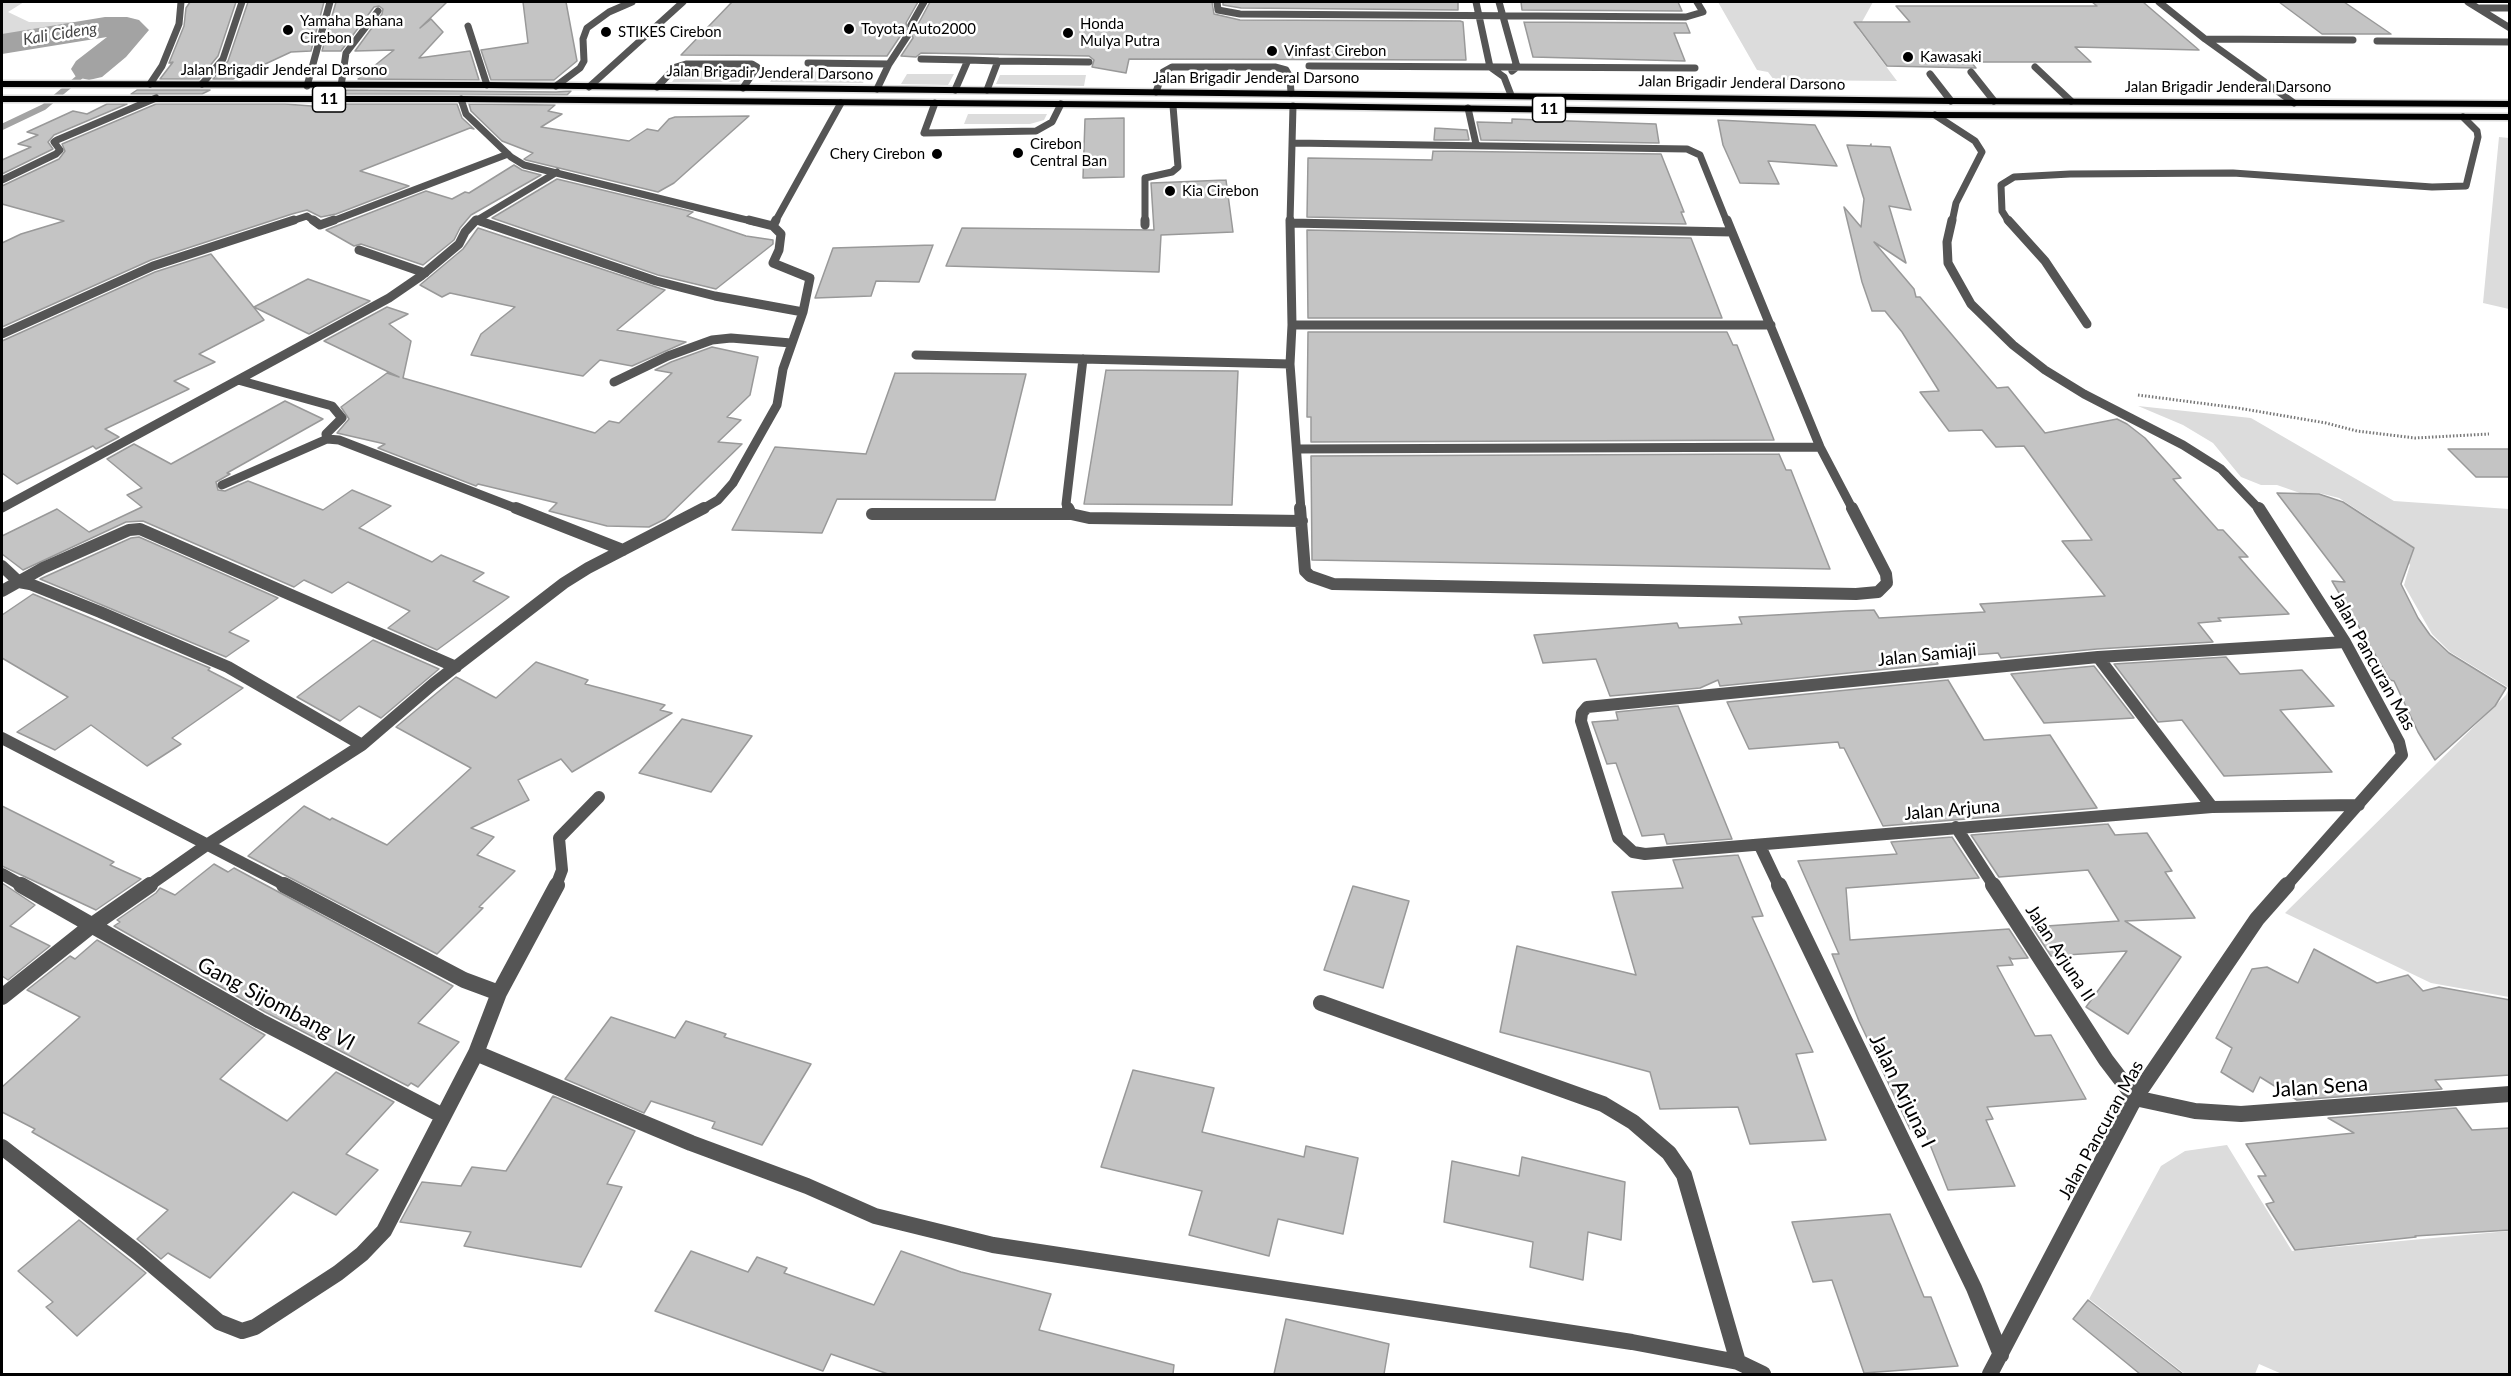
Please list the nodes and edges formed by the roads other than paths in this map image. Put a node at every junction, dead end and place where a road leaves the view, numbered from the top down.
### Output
1 (181, 2) edge
2 (242, 2) edge
3 (330, 2) edge
4 (632, 2) edge
5 (681, 2) edge
6 (924, 2) edge
7 (1217, 2) edge
8 (1476, 2) edge
9 (1499, 2) edge
10 (1697, 2) edge
11 (2159, 2) edge
12 (2468, 2) edge
13 (2479, 8) junction
14 (2510, 8) edge
15 (378, 11) dead end
16 (1479, 15) junction
17 (1502, 15) junction
18 (911, 25) dead end
19 (468, 26) dead end
20 (2510, 28) edge
21 (908, 35) dead end
22 (2205, 39) junction
23 (2353, 40) dead end
24 (2377, 41) dead end
25 (2510, 42) edge
26 (921, 59) dead end
27 (968, 60) junction
28 (998, 61) junction
29 (1089, 62) dead end
30 (808, 63) dead end
31 (889, 64) junction
32 (1309, 66) dead end
33 (2035, 66) dead end
34 (1490, 67) junction
35 (1517, 67) junction
36 (1695, 68) dead end
37 (1971, 72) dead end
38 (1930, 74) dead end
39 (1504, 77) junction
40 (2, 84) edge
41 (150, 84) junction
42 (201, 84) junction
43 (487, 85) junction
44 (307, 86) junction
45 (341, 86) junction
46 (556, 86) junction
47 (588, 87) junction
48 (657, 87) junction
49 (743, 88) junction
50 (877, 89) junction
51 (955, 90) junction
52 (987, 90) junction
53 (1156, 92) junction
54 (1292, 93) junction
55 (1511, 95) junction
56 (156, 98) junction
57 (2, 99) edge
58 (460, 99) junction
59 (573, 101) junction
60 (1951, 101) junction
61 (1994, 101) junction
62 (2071, 101) junction
63 (840, 103) junction
64 (2294, 103) junction
65 (935, 104) junction
66 (1061, 104) junction
67 (2510, 104) edge
68 (1173, 106) junction
69 (1293, 106) junction
70 (1468, 108) junction
71 (1935, 115) junction
72 (2310, 116) junction
73 (2463, 117) junction
74 (2510, 117) edge
75 (1293, 143) junction
76 (1476, 144) junction
77 (508, 154) junction
78 (557, 172) junction
79 (2, 180) edge
80 (476, 220) junction
81 (1290, 223) junction
82 (1145, 225) dead end
83 (773, 226) junction
84 (1732, 231) junction
85 (359, 250) dead end
86 (425, 273) junction
87 (803, 312) junction
88 (2087, 324) dead end
89 (1292, 325) junction
90 (1771, 325) junction
91 (2, 334) edge
92 (791, 343) junction
93 (916, 356) dead end
94 (1083, 359) junction
95 (1290, 364) junction
96 (238, 380) junction
97 (614, 382) dead end
98 (327, 439) junction
99 (1820, 447) junction
100 (1297, 449) junction
101 (222, 485) dead end
102 (2, 508) edge
103 (872, 514) dead end
104 (1071, 514) junction
105 (1302, 521) junction
106 (623, 550) junction
107 (2, 566) edge
108 (19, 582) junction
109 (2, 591) edge
110 (2344, 642) junction
111 (2098, 657) junction
112 (456, 667) junction
113 (2, 738) edge
114 (362, 745) junction
115 (1599, 777) joint
116 (599, 797) dead end
117 (2359, 805) junction
118 (2212, 807) junction
119 (1956, 827) junction
120 (208, 844) junction
121 (1760, 846) junction
122 (2, 874) edge
123 (91, 926) junction
124 (499, 993) junction
125 (2, 997) edge
126 (1322, 1003) dead end
127 (476, 1053) junction
128 (2510, 1094) edge
129 (2135, 1098) junction
130 (443, 1116) junction
131 (2, 1148) edge
132 (2001, 1355) junction
133 (1738, 1362) junction
134 (1763, 1374) edge
135 (1990, 1374) edge

1 - 41 street
2 - 42 street
3 - 44 street
4 - 46 street
5 - 47 street
6 - 18 street
7 - 16 street
8 - 16 street
9 - 17 street
10 - 17 street
11 - 22 street
12 - 13 street
13 - 14 street
13 - 20 street
15 - 45 street
16 - 17 street
16 - 34 street
17 - 35 street
19 - 43 street
21 - 31 street
22 - 23 street
22 - 64 street
24 - 25 street
26 - 27 street
27 - 28 street
27 - 51 street
28 - 29 street
28 - 52 street
30 - 31 street
31 - 50 street
32 - 34 street
33 - 62 street
34 - 35 street
34 - 39 street
35 - 36 street
35 - 39 street
37 - 61 street
38 - 60 street
39 - 55 street
40 - 41 highway, Jalan Brigadir Jenderal Darsono / 11
41 - 42 highway, Jalan Brigadir Jenderal Darsono / 11
42 - 44 highway, Jalan Brigadir Jenderal Darsono / 11
43 - 45 highway, Jalan Brigadir Jenderal Darsono / 11
43 - 46 highway, Jalan Brigadir Jenderal Darsono / 11
44 - 45 highway, Jalan Brigadir Jenderal Darsono / 11
46 - 47 highway, Jalan Brigadir Jenderal Darsono / 11
47 - 48 highway, Jalan Brigadir Jenderal Darsono / 11
47 - 59 highway
48 - 49 highway, Jalan Brigadir Jenderal Darsono / 11
48 - 49 street
49 - 50 highway, Jalan Brigadir Jenderal Darsono / 11
50 - 51 highway, Jalan Brigadir Jenderal Darsono / 11
51 - 52 highway, Jalan Brigadir Jenderal Darsono / 11
52 - 53 highway, Jalan Brigadir Jenderal Darsono / 11
53 - 54 highway, Jalan Brigadir Jenderal Darsono / 11
53 - 54 street
54 - 55 highway, Jalan Brigadir Jenderal Darsono / 11
55 - 60 highway, Jalan Brigadir Jenderal Darsono / 11
56 - 57 highway, Jalan Brigadir Jenderal Darsono / 11
56 - 58 highway, Jalan Brigadir Jenderal Darsono / 11
56 - 79 street
58 - 59 highway, Jalan Brigadir Jenderal Darsono / 11
58 - 77 street
59 - 63 highway, Jalan Brigadir Jenderal Darsono / 11
60 - 61 highway, Jalan Brigadir Jenderal Darsono / 11
61 - 62 highway, Jalan Brigadir Jenderal Darsono / 11
62 - 64 highway, Jalan Brigadir Jenderal Darsono / 11
63 - 65 highway, Jalan Brigadir Jenderal Darsono / 11
63 - 83 street
64 - 67 highway, Jalan Brigadir Jenderal Darsono / 11
64 - 72 highway
65 - 66 highway, Jalan Brigadir Jenderal Darsono / 11
65 - 66 street
66 - 68 highway, Jalan Brigadir Jenderal Darsono / 11
68 - 69 highway, Jalan Brigadir Jenderal Darsono / 11
68 - 82 street
69 - 70 highway, Jalan Brigadir Jenderal Darsono / 11
69 - 75 street
70 - 71 highway, Jalan Brigadir Jenderal Darsono / 11
70 - 76 street
71 - 72 highway, Jalan Brigadir Jenderal Darsono / 11
71 - 110 street, Jalan Pancuran Mas
72 - 73 highway, Jalan Brigadir Jenderal Darsono / 11
73 - 74 highway, Jalan Brigadir Jenderal Darsono / 11
73 - 88 street
75 - 76 street
75 - 81 street
76 - 84 street
77 - 78 street
77 - 91 street
78 - 80 street
78 - 83 street
80 - 86 street
80 - 87 street
81 - 84 street
81 - 89 street
83 - 87 street
84 - 90 street
85 - 86 street
86 - 96 street
87 - 92 street
89 - 90 street
89 - 95 street
90 - 99 street
92 - 97 street
92 - 106 street
93 - 94 street
94 - 95 street
94 - 104 street
95 - 100 street
96 - 98 street
96 - 102 street
98 - 101 street
98 - 106 street
99 - 100 street
99 - 105 street
100 - 105 street
103 - 104 street
104 - 105 street
106 - 112 street
107 - 108 street
108 - 109 street
108 - 112 street
108 - 114 street
110 - 111 street, Jalan Samiaji
110 - 117 street, Jalan Pancuran Mas
111 - 115 street, Jalan Samiaji
111 - 118 street
112 - 114 street
113 - 120 street
114 - 120 street
115 - 121 street, Jalan Arjuna
116 - 124 street
117 - 118 street, Jalan Arjuna
117 - 129 street, Jalan Pancuran Mas
118 - 119 street, Jalan Arjuna
119 - 121 street, Jalan Arjuna
119 - 129 street, Jalan Arjuna II
120 - 123 street
120 - 124 street
121 - 132 street, Jalan Arjuna I
122 - 123 street, Gang Sijombang VI
123 - 125 street
123 - 130 street, Gang Sijombang VI
124 - 127 street
126 - 133 street
127 - 130 street
127 - 133 street
128 - 129 street, Jalan Sena
129 - 132 street, Jalan Pancuran Mas
130 - 131 street
132 - 135 street, Jalan Pancuran Mas
133 - 134 street

